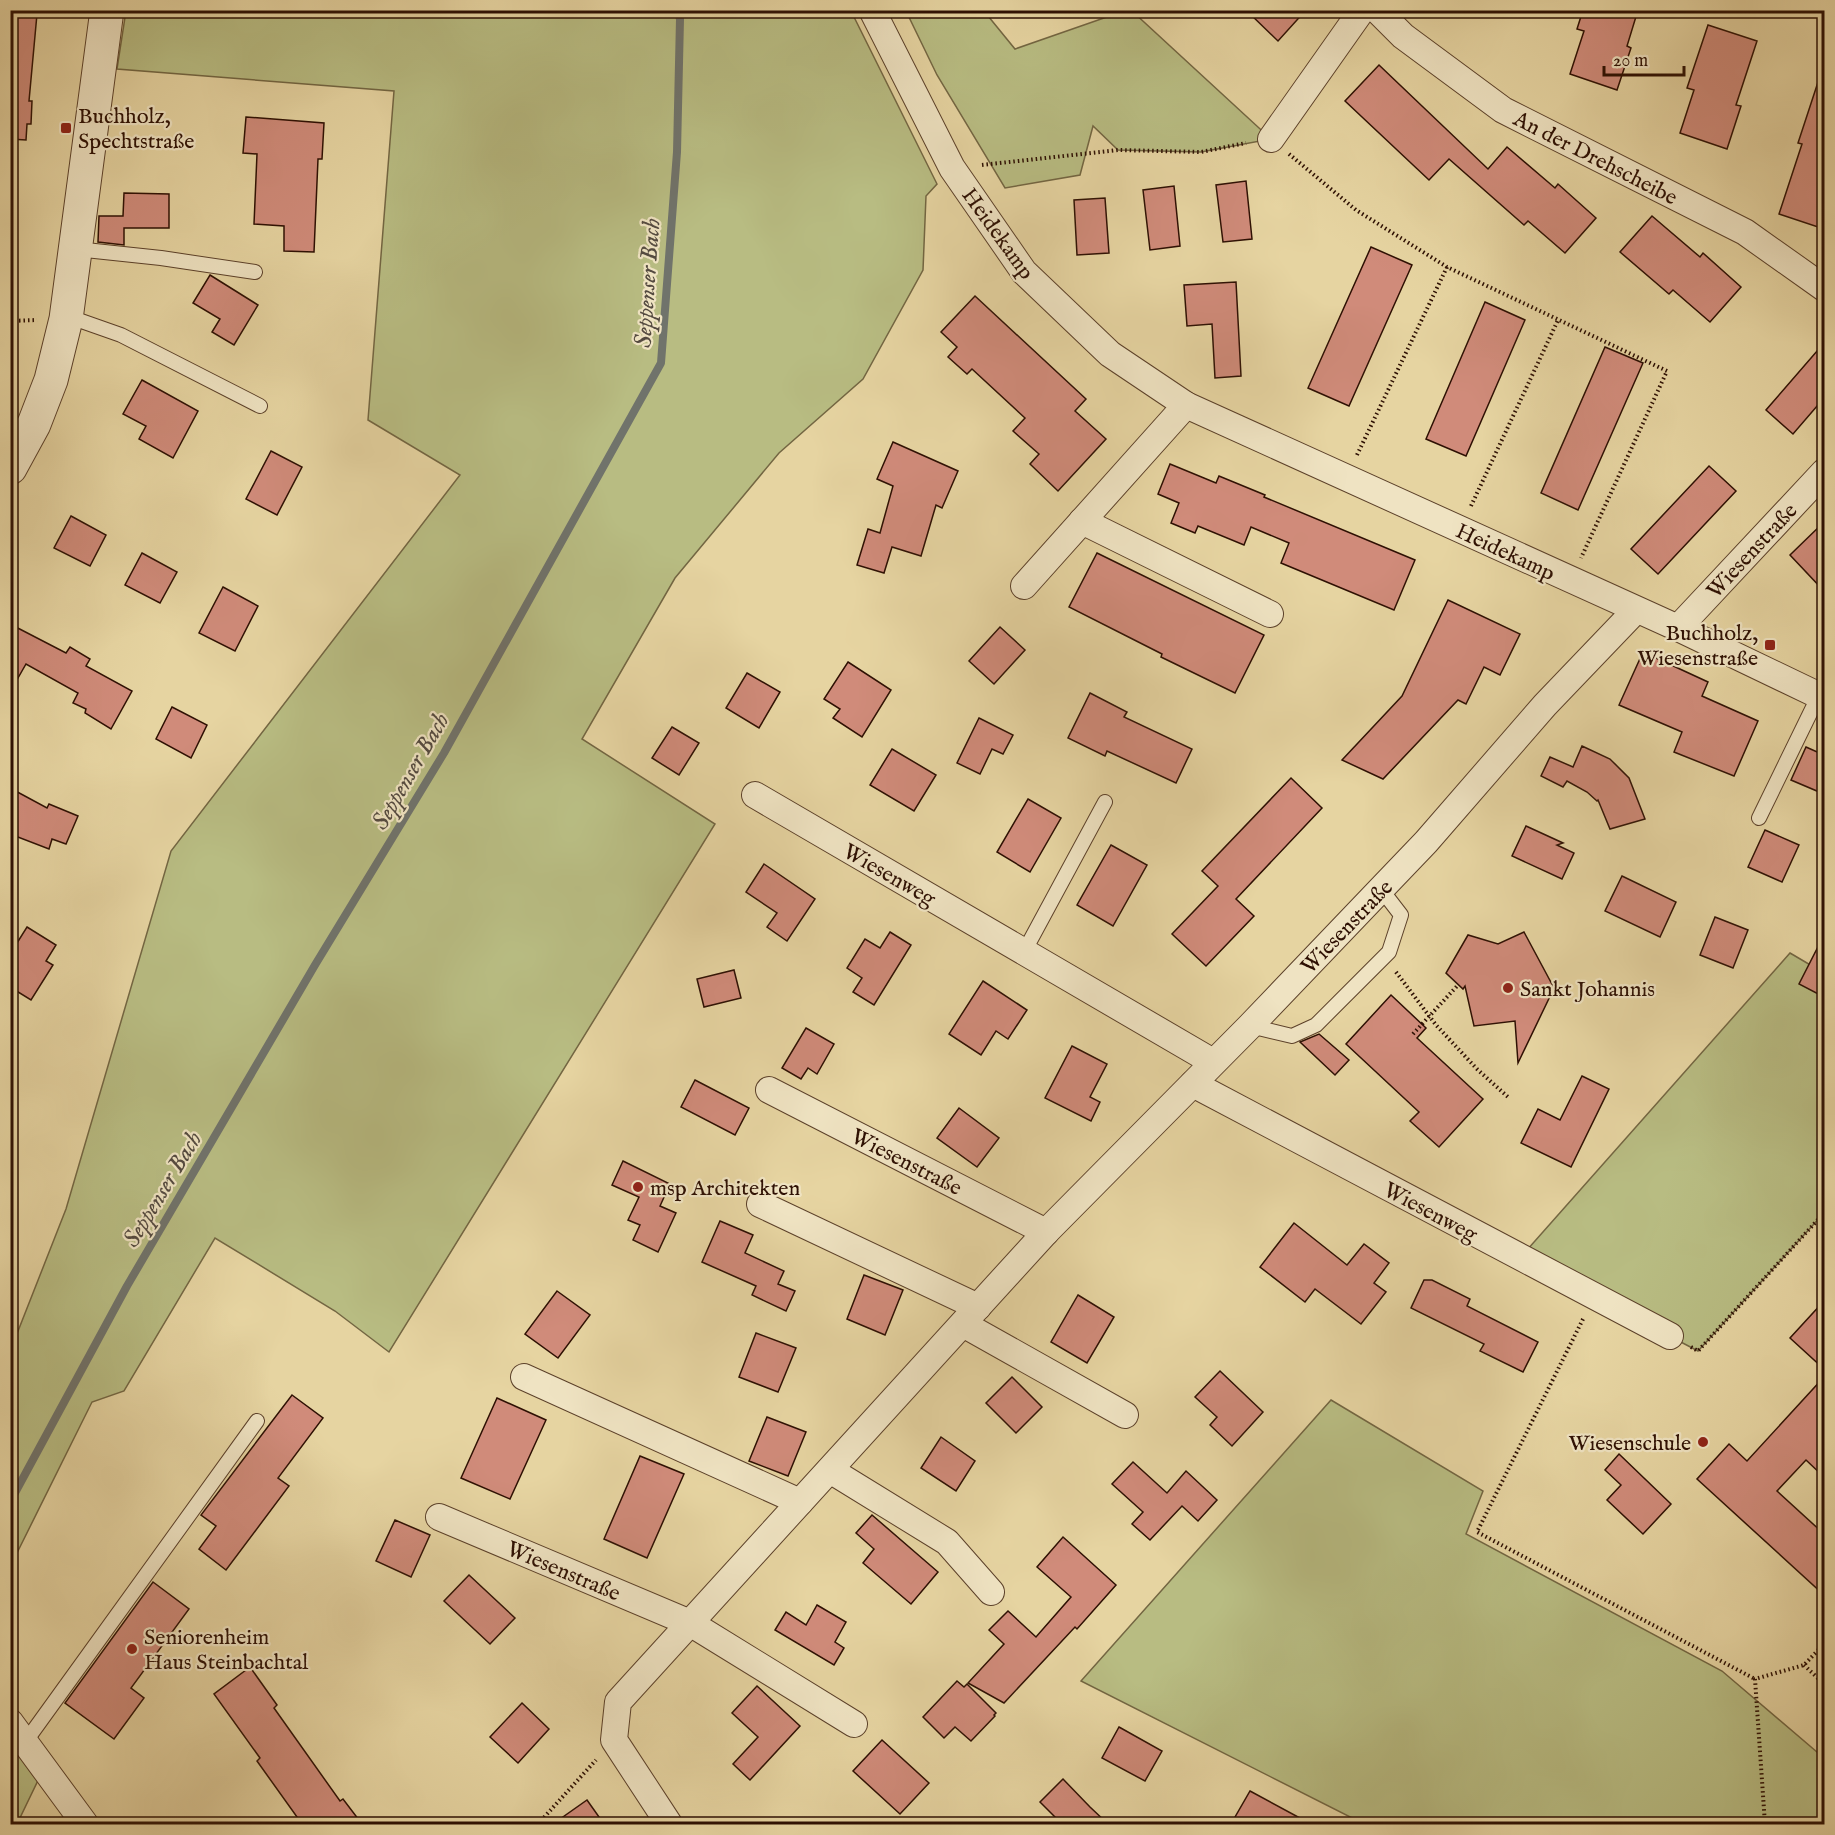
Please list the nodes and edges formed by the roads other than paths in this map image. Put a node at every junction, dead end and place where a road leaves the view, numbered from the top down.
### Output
1 (107, 10) edge
2 (872, 10) edge
3 (1362, 10) edge
4 (1377, 10) edge
5 (1271, 139) road end
6 (76, 249) junction
7 (255, 272) dead end
8 (1824, 288) edge
9 (67, 315) junction
10 (1186, 405) junction
11 (260, 406) dead end
12 (10, 468) edge
13 (1824, 472) edge
14 (1082, 521) junction
15 (1024, 586) dead end
16 (1636, 610) junction
17 (1270, 614) dead end
18 (1678, 628) junction
19 (1822, 697) edge
20 (755, 795) dead end
21 (1104, 802) dead end
22 (1759, 818) dead end
23 (1381, 889) junction
24 (1024, 952) junction
25 (1250, 1026) junction
26 (1214, 1062) junction
27 (1193, 1084) junction
28 (769, 1090) dead end
29 (760, 1204) dead end
30 (1046, 1232) junction
31 (970, 1315) junction
32 (1670, 1336) road end
33 (524, 1377) dead end
34 (1125, 1415) dead end
35 (257, 1420) dead end
36 (830, 1470) junction
37 (800, 1502) junction
38 (439, 1517) dead end
39 (991, 1592) dead end
40 (690, 1623) junction
41 (854, 1724) dead end
42 (18, 1732) edge
43 (85, 1824) edge
44 (669, 1824) edge

1 - 6 street
2 - 10 street, Heidekamp
3 - 5 street
4 - 8 street, An der Drehscheibe
6 - 7 lane
6 - 9 street
9 - 11 lane
9 - 12 street
10 - 14 street
10 - 16 street, Heidekamp
13 - 18 street, Wiesenstraße
14 - 15 street
14 - 17 street
16 - 18 street, Heidekamp
16 - 23 street, Wiesenstraße
18 - 19 street, Heidekamp
19 - 22 lane
20 - 24 street, Wiesenweg
21 - 24 lane
23 - 25 street, Wiesenstraße
23 - 25 lane
24 - 26 street, Wiesenweg
25 - 26 street, Wiesenstraße
26 - 27 street, Wiesenstraße
27 - 30 street, Wiesenstraße
27 - 32 street, Wiesenweg
28 - 30 street, Wiesenstraße
29 - 31 street
30 - 31 street, Wiesenstraße
31 - 34 street
31 - 36 street, Wiesenstraße
33 - 37 street
35 - 42 lane
36 - 37 street, Wiesenstraße
36 - 39 street
37 - 40 street, Wiesenstraße
38 - 40 street, Wiesenstraße
40 - 41 street, Wiesenstraße
40 - 44 street, Wiesenstraße
42 - 43 street

